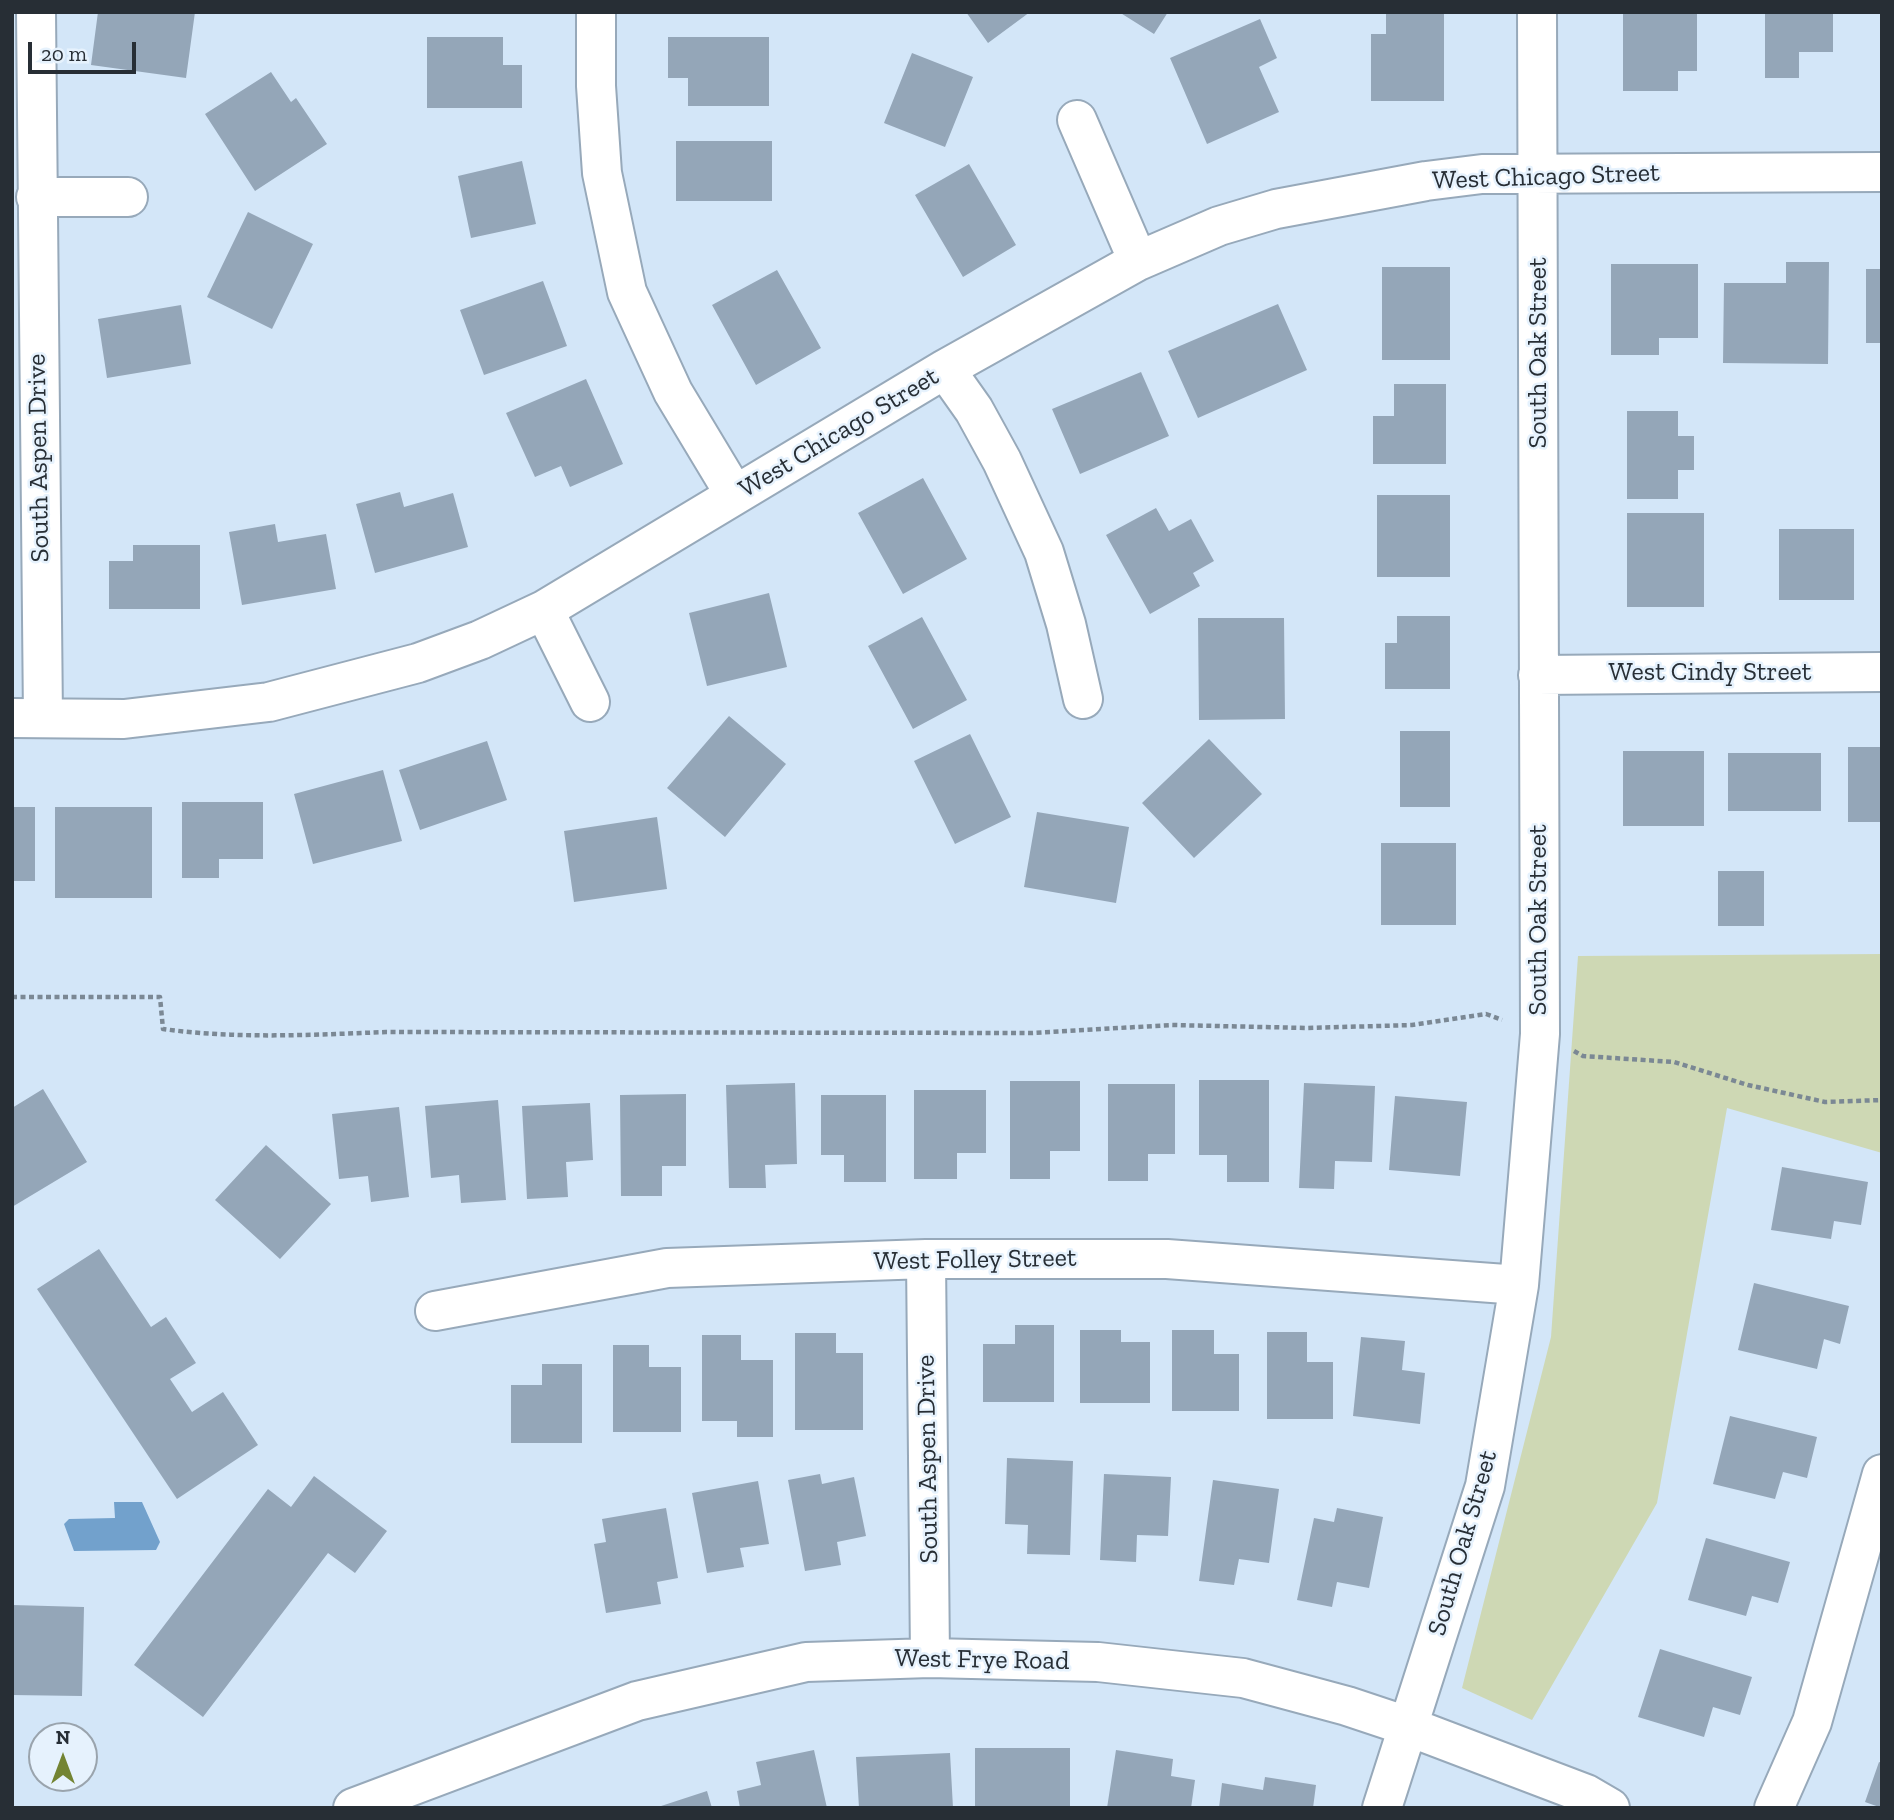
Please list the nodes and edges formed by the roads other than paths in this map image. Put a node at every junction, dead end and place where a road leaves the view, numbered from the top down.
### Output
1 (36, 12) edge
2 (596, 12) edge
3 (1537, 12) edge
4 (1077, 120) dead end
5 (1882, 172) edge
6 (1539, 173) junction
7 (36, 197) junction
8 (128, 197) dead end
9 (1138, 261) junction
10 (945, 369) junction
11 (735, 495) junction
12 (544, 610) junction
13 (1882, 672) edge
14 (1538, 675) junction
15 (1083, 699) dead end
16 (590, 702) dead end
17 (28, 718) edge
18 (926, 1259) junction
19 (1519, 1285) junction
20 (435, 1311) dead end
21 (1882, 1474) edge
22 (930, 1658) junction
23 (1408, 1726) junction
24 (353, 1808) edge
25 (1382, 1808) edge
26 (1610, 1808) edge
27 (1774, 1808) edge

1 - 7 street, South Aspen Drive
2 - 11 street
3 - 6 street, South Oak Street
4 - 9 street
5 - 6 street, West Chicago Street
6 - 9 street, West Chicago Street
6 - 14 street, South Oak Street
7 - 8 street
7 - 17 street, South Aspen Drive
9 - 10 street, West Chicago Street
10 - 11 street, West Chicago Street
10 - 15 street
11 - 12 street, West Chicago Street
12 - 16 street
12 - 17 street, West Chicago Street
13 - 14 street, West Cindy Street
14 - 19 street, South Oak Street
18 - 19 street, West Folley Street
18 - 20 street, West Folley Street
18 - 22 street, South Aspen Drive
19 - 23 street, South Oak Street
21 - 27 street
22 - 23 street, West Frye Road
22 - 24 street, West Frye Road
23 - 25 street, South Oak Street
23 - 26 street, West Frye Road

